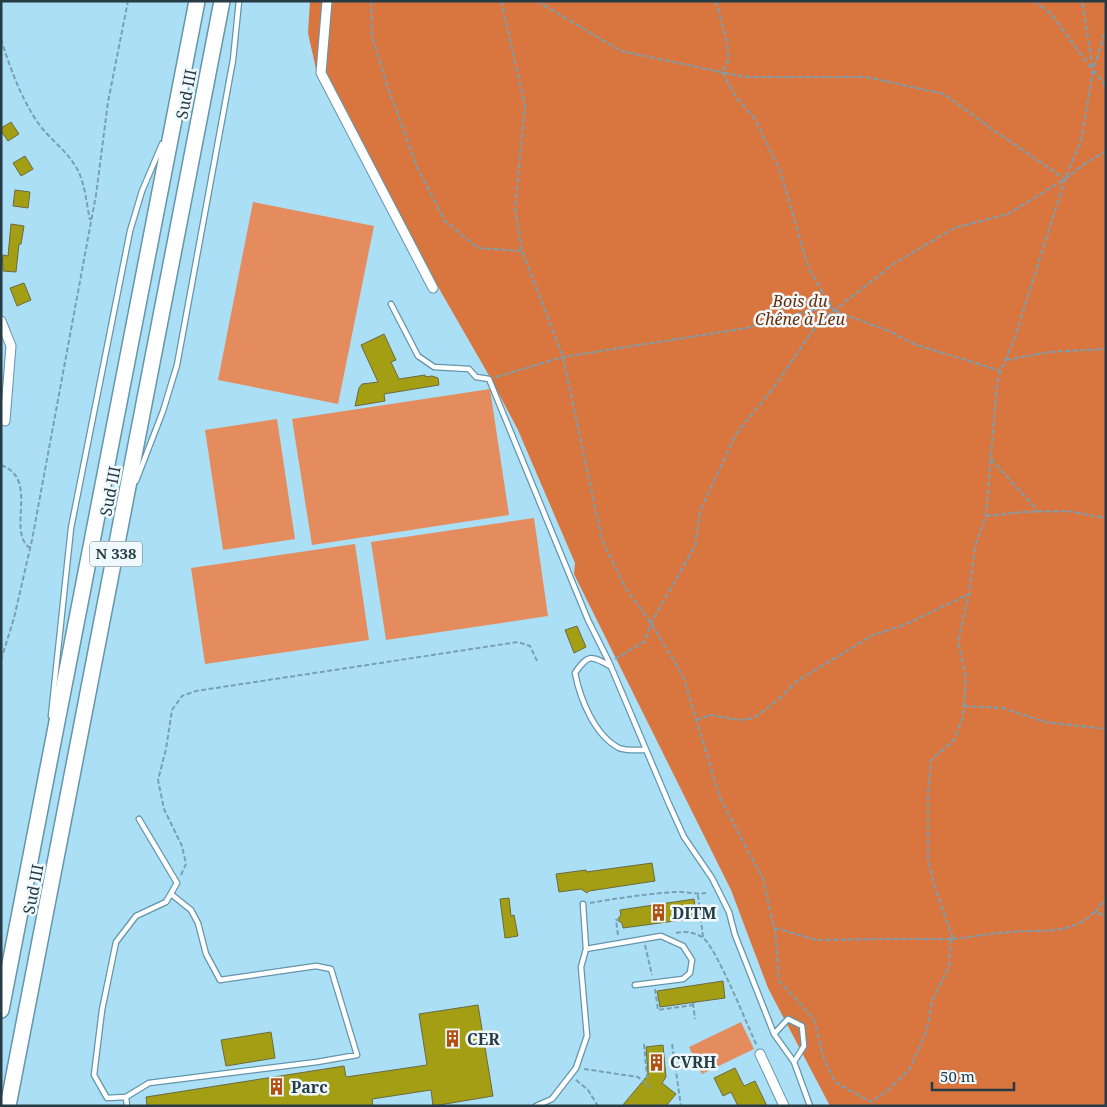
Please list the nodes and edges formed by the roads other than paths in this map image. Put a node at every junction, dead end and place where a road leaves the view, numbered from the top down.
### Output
1 (197, 1) edge
2 (222, 1) edge
3 (239, 1) edge
4 (327, 1) edge
5 (175, 116) junction
6 (433, 288) dead end
7 (391, 304) dead end
8 (1, 321) edge
9 (5, 421) dead end
10 (124, 513) junction
11 (610, 664) junction
12 (646, 750) junction
13 (43, 793) junction
14 (139, 819) dead end
15 (171, 894) junction
16 (584, 904) road end
17 (586, 949) junction
18 (635, 985) dead end
19 (1, 1010) edge
20 (774, 1034) junction
21 (760, 1054) road end
22 (794, 1062) junction
23 (126, 1097) junction
24 (8, 1106) edge
25 (128, 1106) edge
26 (536, 1106) edge
27 (784, 1106) edge
28 (810, 1106) edge

1 - 5 highway, Sud III / N 338
2 - 10 highway, Sud III / N 338
3 - 10 lane
4 - 6 street
5 - 13 highway, Sud III / N 338
5 - 13 lane
7 - 11 lane
8 - 9 street
10 - 24 highway, Sud III / N 338
11 - 12 lane
11 - 12 lane
12 - 20 lane
13 - 19 highway, Sud III / N 338
14 - 15 lane
15 - 23 lane
15 - 23 lane
16 - 17 lane
17 - 18 lane
17 - 26 lane
20 - 22 lane
20 - 22 lane
21 - 27 street
22 - 28 lane
23 - 25 lane

